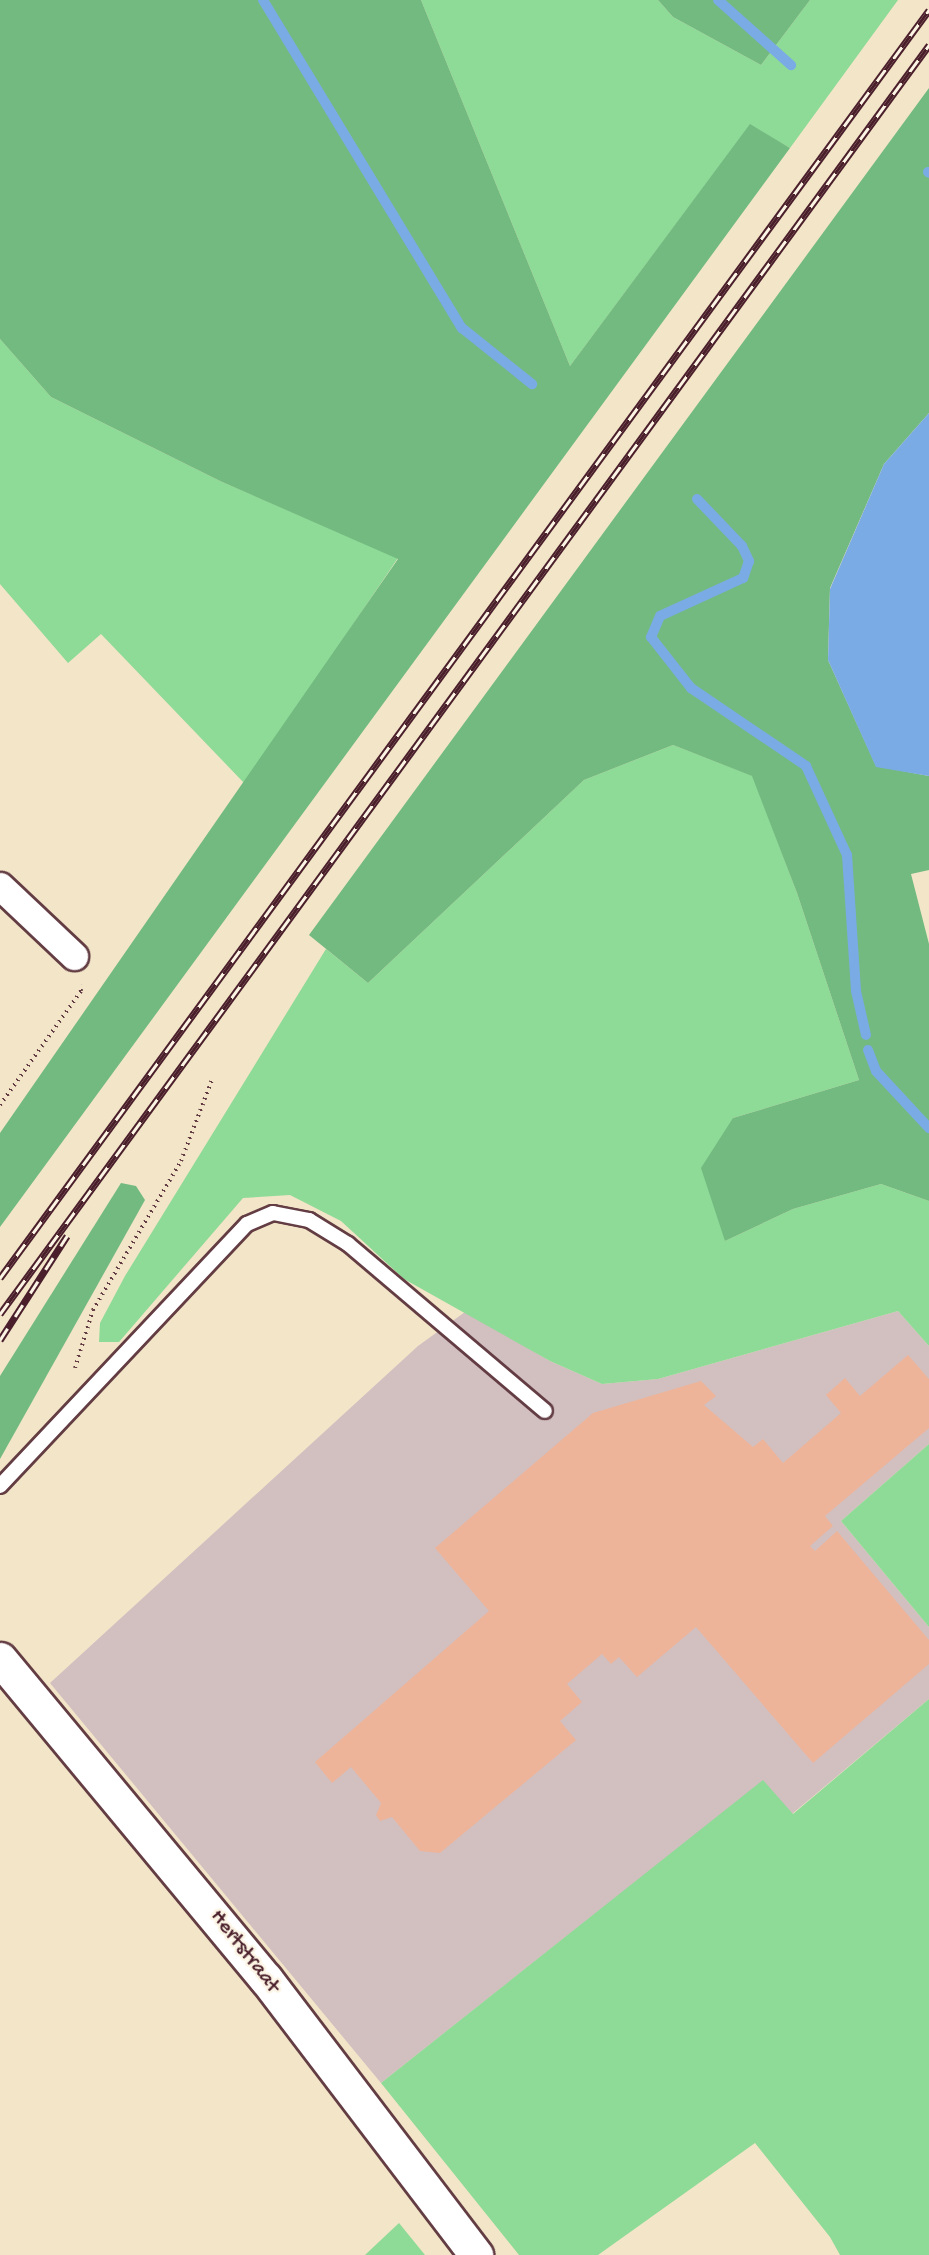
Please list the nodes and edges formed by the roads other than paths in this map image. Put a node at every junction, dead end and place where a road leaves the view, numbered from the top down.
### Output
1 (0, 886) edge
2 (74, 956) road end
3 (545, 1411) dead end
4 (0, 1486) edge
5 (0, 1659) edge
6 (476, 2255) edge

1 - 2 street
3 - 4 lane
5 - 6 street, Hertstraat

